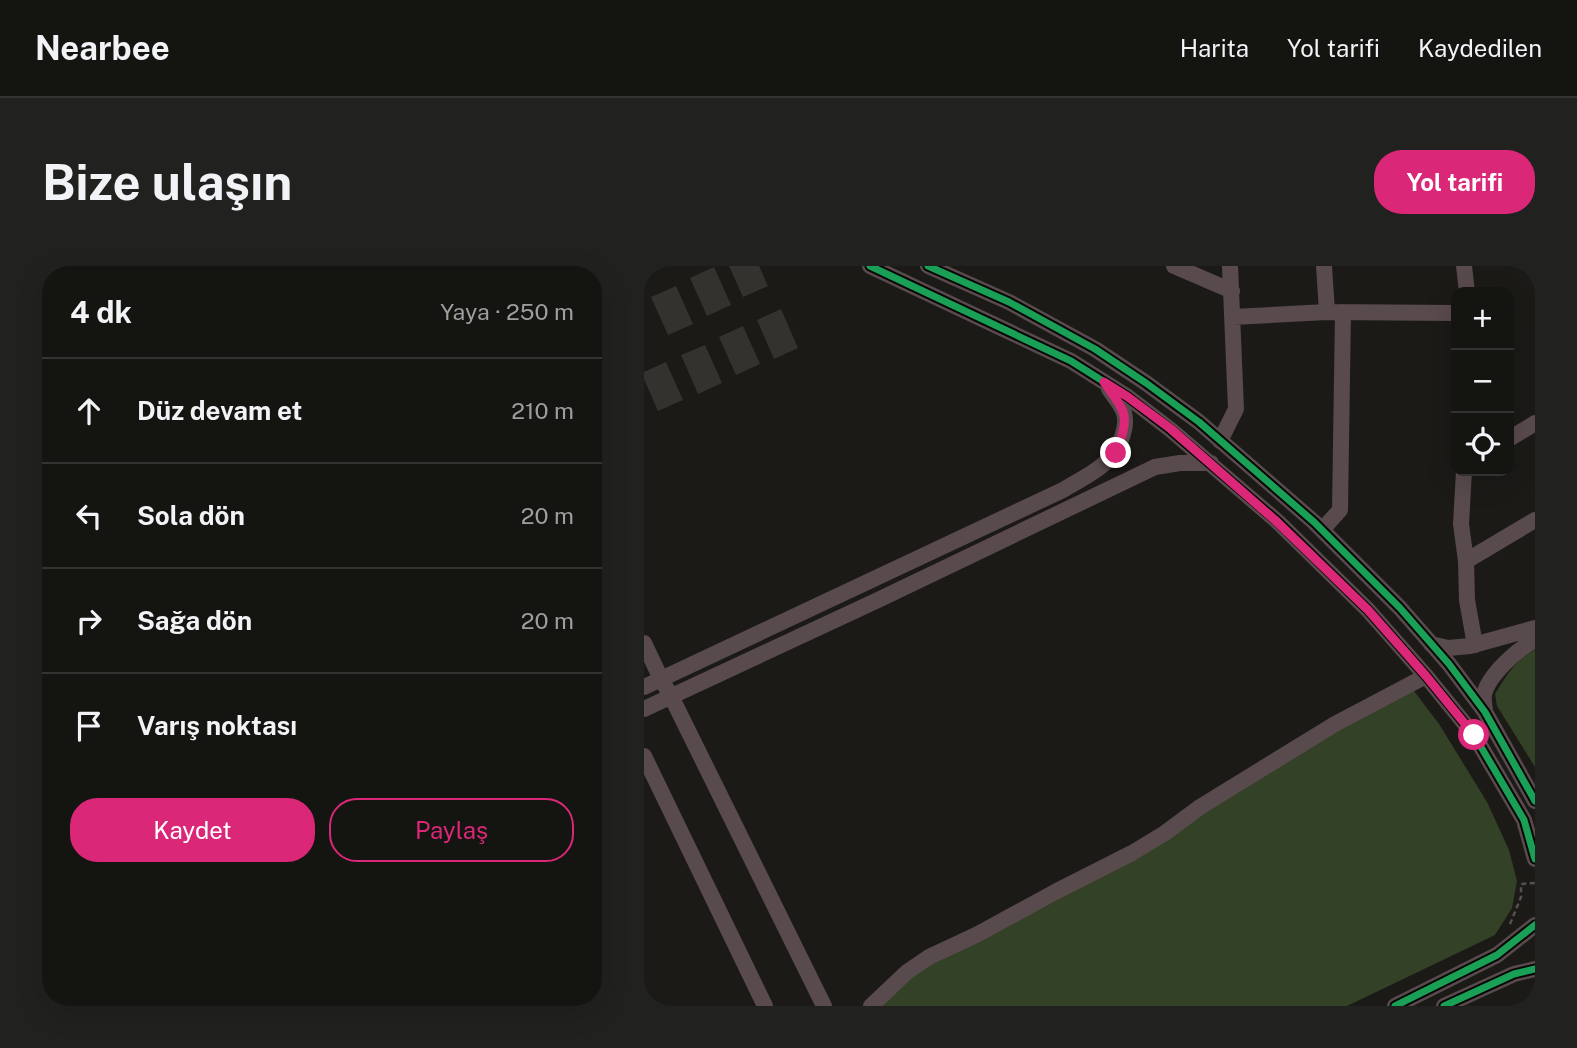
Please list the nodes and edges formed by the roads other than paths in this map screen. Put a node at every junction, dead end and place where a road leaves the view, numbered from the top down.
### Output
1 (870, 266) edge
2 (928, 266) edge
3 (1174, 266) edge
4 (1230, 266) edge
5 (1324, 266) edge
6 (1464, 266) edge
7 (1466, 287) edge
8 (1232, 291) junction
9 (1335, 312) junction
10 (1451, 313) edge
11 (1233, 317) junction
12 (1104, 382) junction
13 (1535, 423) edge
14 (1514, 436) edge
15 (1220, 441) junction
16 (1211, 463) junction
17 (1464, 476) edge
18 (1535, 520) edge
19 (1322, 530) junction
20 (1466, 561) junction
21 (1535, 628) edge
22 (1535, 640) edge
23 (644, 643) edge
24 (1431, 644) junction
25 (1475, 645) junction
26 (1426, 676) junction
27 (661, 679) junction
28 (644, 687) edge
29 (671, 696) junction
30 (644, 709) edge
31 (1485, 712) junction
32 (644, 756) edge
33 (1535, 801) edge
34 (1535, 859) edge
35 (1535, 925) edge
36 (1535, 969) edge
37 (765, 1006) edge
38 (824, 1006) edge
39 (871, 1006) edge
40 (1395, 1006) edge
41 (1444, 1006) edge

1 - 12 street
2 - 15 street
3 - 8 street
4 - 8 street
5 - 9 street
6 - 7 street
8 - 11 street
9 - 10 street
9 - 11 street
9 - 19 street
11 - 15 street
12 - 16 street
12 - 27 street
13 - 14 street
15 - 19 street
16 - 26 street
16 - 29 street
17 - 20 street
18 - 20 street
19 - 24 street
20 - 25 street
21 - 25 street
22 - 31 street
23 - 27 street
24 - 25 street
24 - 31 street
26 - 34 street
26 - 39 street
27 - 28 street
27 - 29 street
29 - 30 street
29 - 38 street
31 - 33 street
32 - 37 street
35 - 40 street
36 - 41 street

